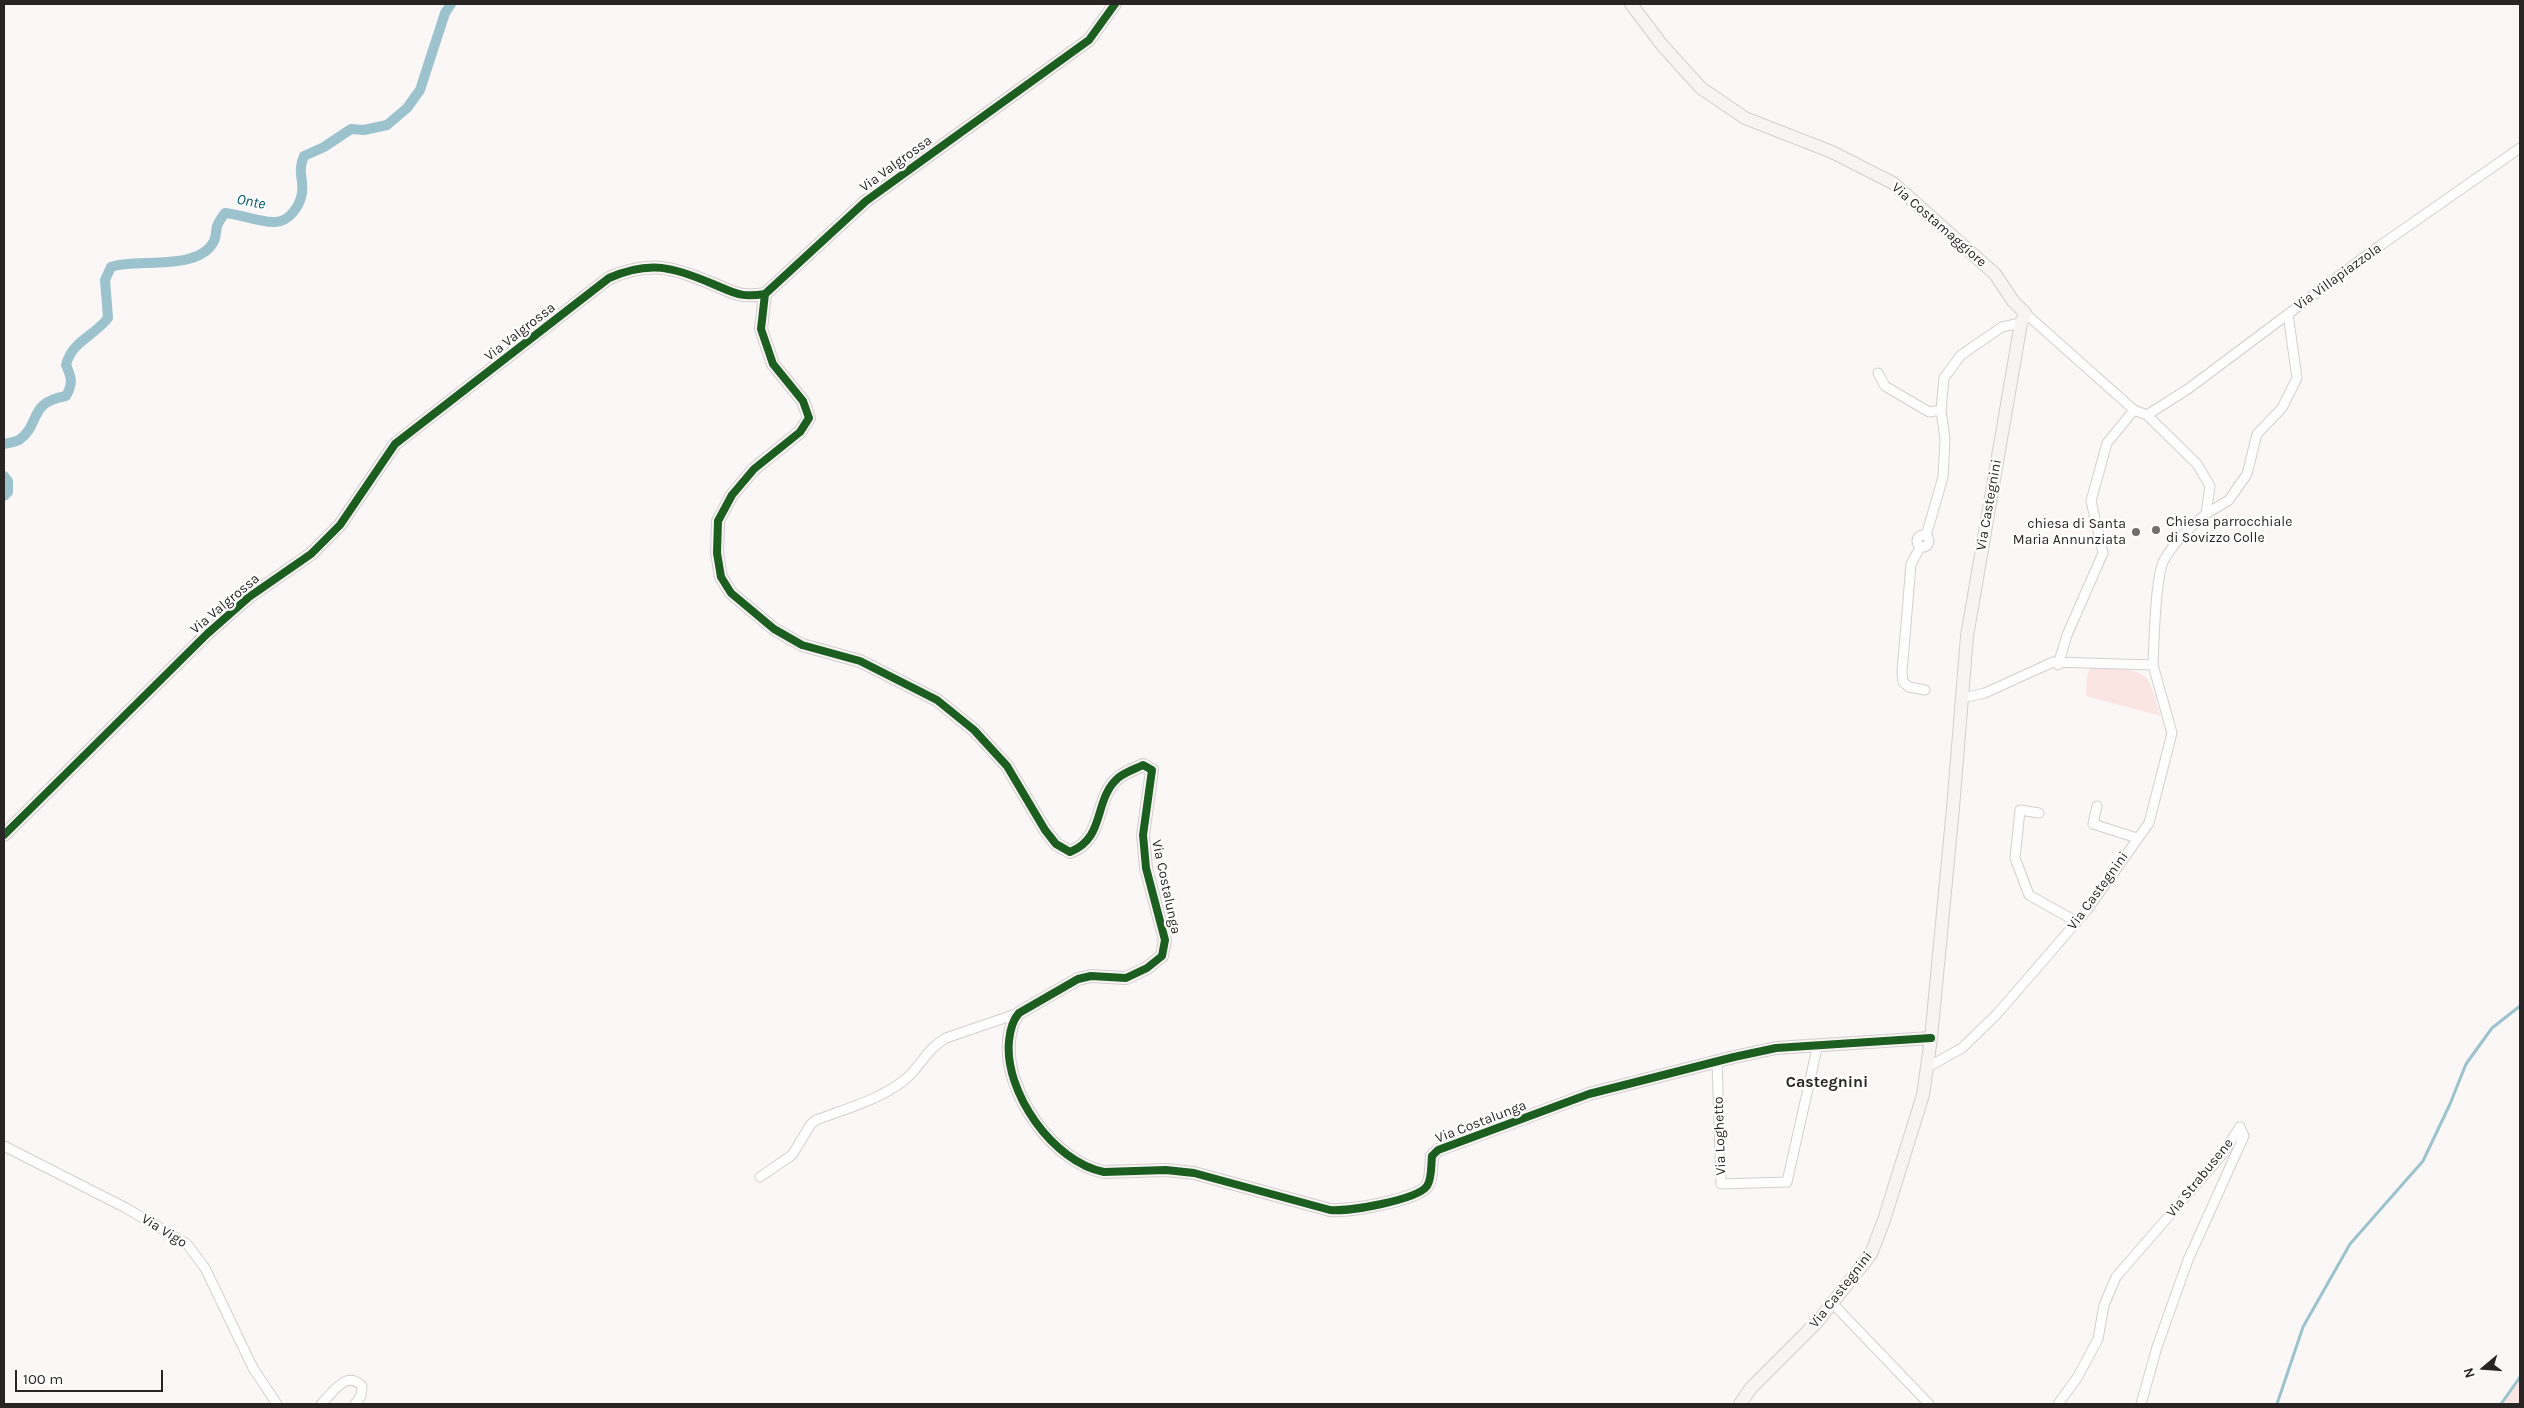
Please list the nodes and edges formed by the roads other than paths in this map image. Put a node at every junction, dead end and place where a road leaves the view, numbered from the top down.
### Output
1 (1115, 4) edge
2 (1631, 4) edge
3 (2520, 148) edge
4 (765, 294) junction
5 (2288, 314) junction
6 (2023, 318) junction
7 (1878, 374) dead end
8 (1941, 410) junction
9 (2134, 410) junction
10 (2147, 416) junction
11 (2206, 514) junction
12 (2058, 664) junction
13 (2154, 665) junction
14 (1925, 690) dead end
15 (1963, 698) junction
16 (2097, 806) dead end
17 (2039, 813) dead end
18 (4, 835) edge
19 (2137, 838) junction
20 (2076, 922) junction
21 (1019, 1013) junction
22 (1931, 1038) junction
23 (1818, 1044) junction
24 (1717, 1061) junction
25 (1928, 1067) junction
26 (4, 1146) edge
27 (760, 1177) dead end
28 (1833, 1304) junction
29 (278, 1404) edge
30 (321, 1404) edge
31 (355, 1404) edge
32 (1740, 1404) edge
33 (1929, 1404) edge
34 (2058, 1404) edge
35 (2141, 1404) edge

1 - 4 street, Via Valgrossa
2 - 6 street, Via Costamaggiore
3 - 5 street, Via Villapiazzola
4 - 18 street, Via Valgrossa
4 - 21 street, Via Costalunga
5 - 10 street, Via Villapiazzola
5 - 11 street, Via Castegnini
6 - 8 street
6 - 9 street, Via Costamaggiore
6 - 15 street, Via Castegnini
7 - 8 street
8 - 14 street
9 - 10 street, Via Costamaggiore
9 - 12 street
10 - 11 street
11 - 13 street, Via Castegnini
12 - 13 street
12 - 15 street
13 - 19 street, Via Castegnini
15 - 22 street, Via Castegnini
16 - 19 street
17 - 20 street
19 - 20 street, Via Castegnini
20 - 25 street, Via Castegnini
21 - 24 street, Via Costalunga
21 - 27 street
22 - 23 street, Via Costalunga
22 - 25 street, Via Castegnini
23 - 24 street, Via Costalunga
23 - 24 street, Via Loghetto
25 - 28 street, Via Castegnini
26 - 29 street, Via Vigo
28 - 32 street, Via Castegnini
28 - 33 street
30 - 31 street
34 - 35 street, Via Strabusene

